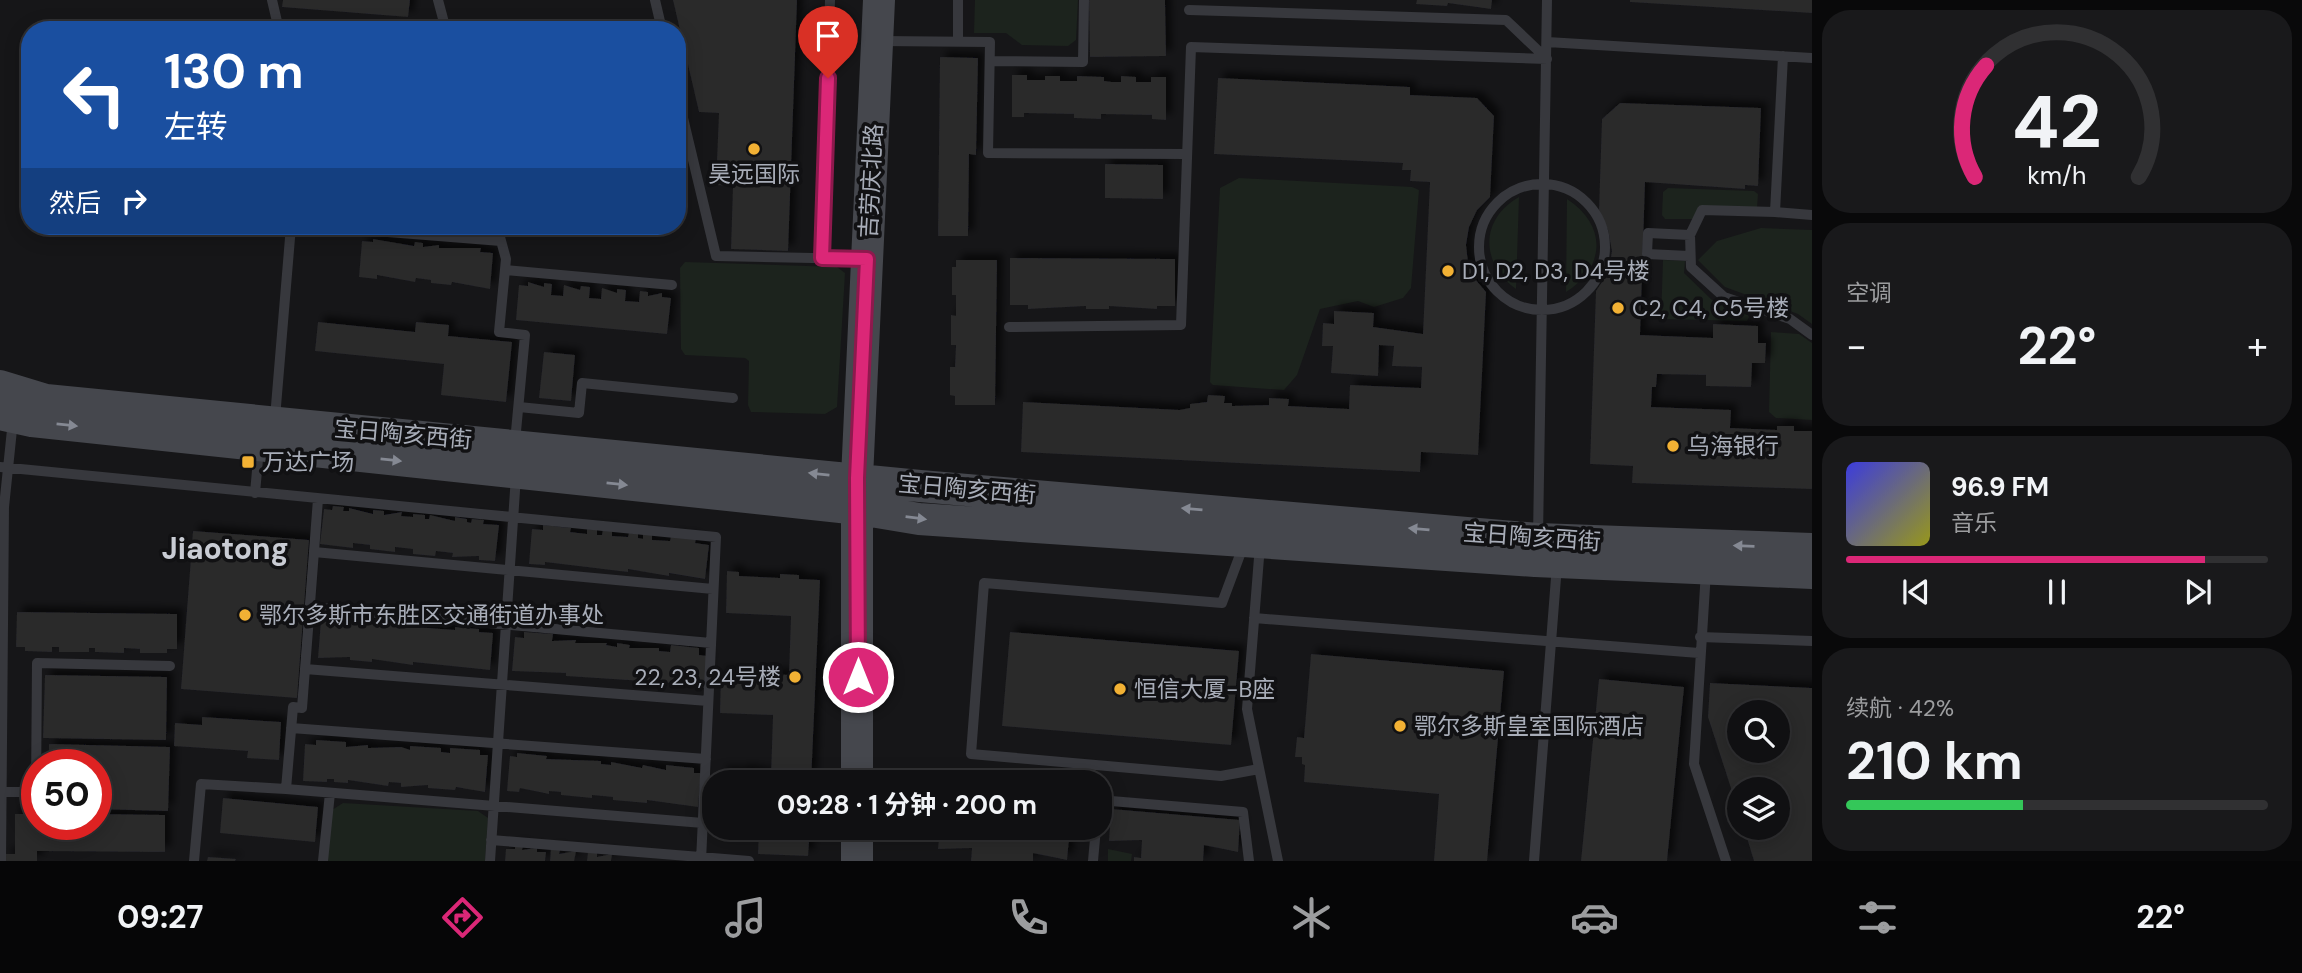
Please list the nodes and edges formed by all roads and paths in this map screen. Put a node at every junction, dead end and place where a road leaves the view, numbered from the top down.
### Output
1 (272, 0) edge
2 (438, 0) edge
3 (655, 0) edge
4 (830, 0) edge
5 (879, 0) edge
6 (958, 0) edge
7 (1084, 0) edge
8 (1548, 0) edge
9 (1189, 10) dead end
10 (277, 21) edge
11 (444, 21) edge
12 (660, 21) edge
13 (877, 41) junction
14 (958, 42) junction
15 (1547, 42) junction
16 (1783, 57) junction
17 (1812, 58) edge
18 (1547, 59) junction
19 (990, 61) junction
20 (686, 131) edge
21 (1188, 154) junction
22 (1544, 183) junction
23 (1774, 212) junction
24 (1812, 215) edge
25 (290, 235) edge
26 (420, 235) edge
27 (499, 235) edge
28 (1690, 235) junction
29 (501, 242) junction
30 (1689, 256) junction
31 (822, 258) junction
32 (867, 259) junction
33 (505, 270) junction
34 (672, 285) dead end
35 (1542, 310) junction
36 (1009, 327) dead end
37 (1812, 335) edge
38 (0, 387) edge
39 (733, 398) dead end
40 (519, 407) junction
41 (7, 415) edge
42 (267, 434) junction
43 (515, 459) junction
44 (4, 467) edge
45 (857, 478) junction
46 (255, 493) junction
47 (318, 499) junction
48 (2, 507) edge
49 (859, 509) junction
50 (513, 519) junction
51 (1253, 542) junction
52 (1812, 549) edge
53 (1548, 551) junction
54 (314, 552) junction
55 (1706, 568) junction
56 (509, 570) junction
57 (1812, 573) edge
58 (713, 589) junction
59 (310, 607) junction
60 (1254, 618) junction
61 (506, 624) junction
62 (1700, 637) junction
63 (1812, 641) edge
64 (1551, 642) junction
65 (711, 643) junction
66 (1699, 653) junction
67 (170, 666) dead end
68 (305, 669) junction
69 (502, 683) junction
70 (708, 702) junction
71 (291, 728) junction
72 (498, 744) junction
73 (706, 759) junction
74 (1259, 769) junction
75 (705, 770) edge
76 (867, 770) edge
77 (286, 789) junction
78 (2, 792) edge
79 (330, 793) junction
80 (1112, 801) edge
81 (494, 807) junction
82 (702, 823) edge
83 (491, 840) junction
84 (702, 840) edge
85 (857, 840) edge
86 (1095, 840) edge
87 (701, 860) edge
88 (1, 861) edge
89 (194, 861) edge
90 (323, 861) edge
91 (490, 861) edge
92 (750, 861) edge
93 (857, 861) edge
94 (1093, 861) edge
95 (1249, 861) edge
96 (1278, 861) edge
97 (1534, 861) edge
98 (1726, 861) edge

1 - 10 lane
2 - 11 lane
3 - 12 lane
4 - 31 lane
5 - 13 street, 吉劳庆北路
6 - 14 lane
7 - 19 lane
8 - 15 lane
9 - 18 lane
13 - 14 lane
13 - 32 street, 吉劳庆北路
14 - 19 lane
15 - 16 lane
15 - 18 lane
16 - 17 lane
16 - 23 lane
18 - 21 lane
18 - 22 lane
19 - 21 lane
20 - 31 lane
21 - 36 lane
22 - 35 lane
22 - 35 lane
22 - 35 lane
23 - 24 lane
23 - 28 lane
25 - 42 lane
26 - 29 lane
27 - 29 lane
28 - 30 lane
28 - 30 lane
29 - 33 lane
30 - 37 lane
31 - 32 lane
32 - 45 street, 吉劳庆北路
33 - 34 lane
33 - 40 lane
35 - 53 lane
38 - 42 street, 宝日陶亥西街
39 - 40 lane
40 - 43 lane
41 -> 42 street, 宝日陶亥西街
41 - 44 lane
42 - 43 street, 宝日陶亥西街
42 - 46 lane
45 -> 43 street, 宝日陶亥西街
43 -> 49 street, 宝日陶亥西街
43 - 50 lane
44 - 46 lane
44 - 48 lane
45 - 49 street, 吉劳庆北路
53 -> 45 street, 宝日陶亥西街
46 - 47 lane
47 - 50 lane
47 - 54 lane
48 - 78 lane
49 -> 51 street, 宝日陶亥西街
49 - 76 street, 吉劳庆北路
50 - 56 lane
50 - 58 lane
51 - 53 street, 宝日陶亥西街
51 - 60 lane
51 - 74 lane
52 -> 53 street, 宝日陶亥西街
53 - 55 street, 宝日陶亥西街
53 - 64 lane
54 - 56 lane
54 - 59 lane
55 - 57 street, 宝日陶亥西街
55 - 62 lane
56 - 58 lane
56 - 61 lane
58 - 65 lane
59 - 61 lane
59 - 68 lane
60 - 64 lane
60 - 74 lane
61 - 65 lane
61 - 69 lane
62 - 63 lane
62 - 66 lane
64 - 66 lane
64 - 97 lane
65 - 70 lane
66 - 98 lane
67 - 78 lane
68 - 69 lane
68 - 71 lane
69 - 70 lane
69 - 72 lane
70 - 73 lane
71 - 72 lane
71 - 77 lane
72 - 73 lane
72 - 81 lane
73 - 75 lane
74 - 96 lane
77 - 79 lane
77 - 89 lane
78 - 88 lane
79 - 81 lane
79 - 90 lane
80 - 95 lane
81 - 82 lane
81 - 83 lane
83 - 87 lane
83 - 91 lane
84 - 87 lane
85 - 93 street
86 - 94 lane
87 - 92 lane

